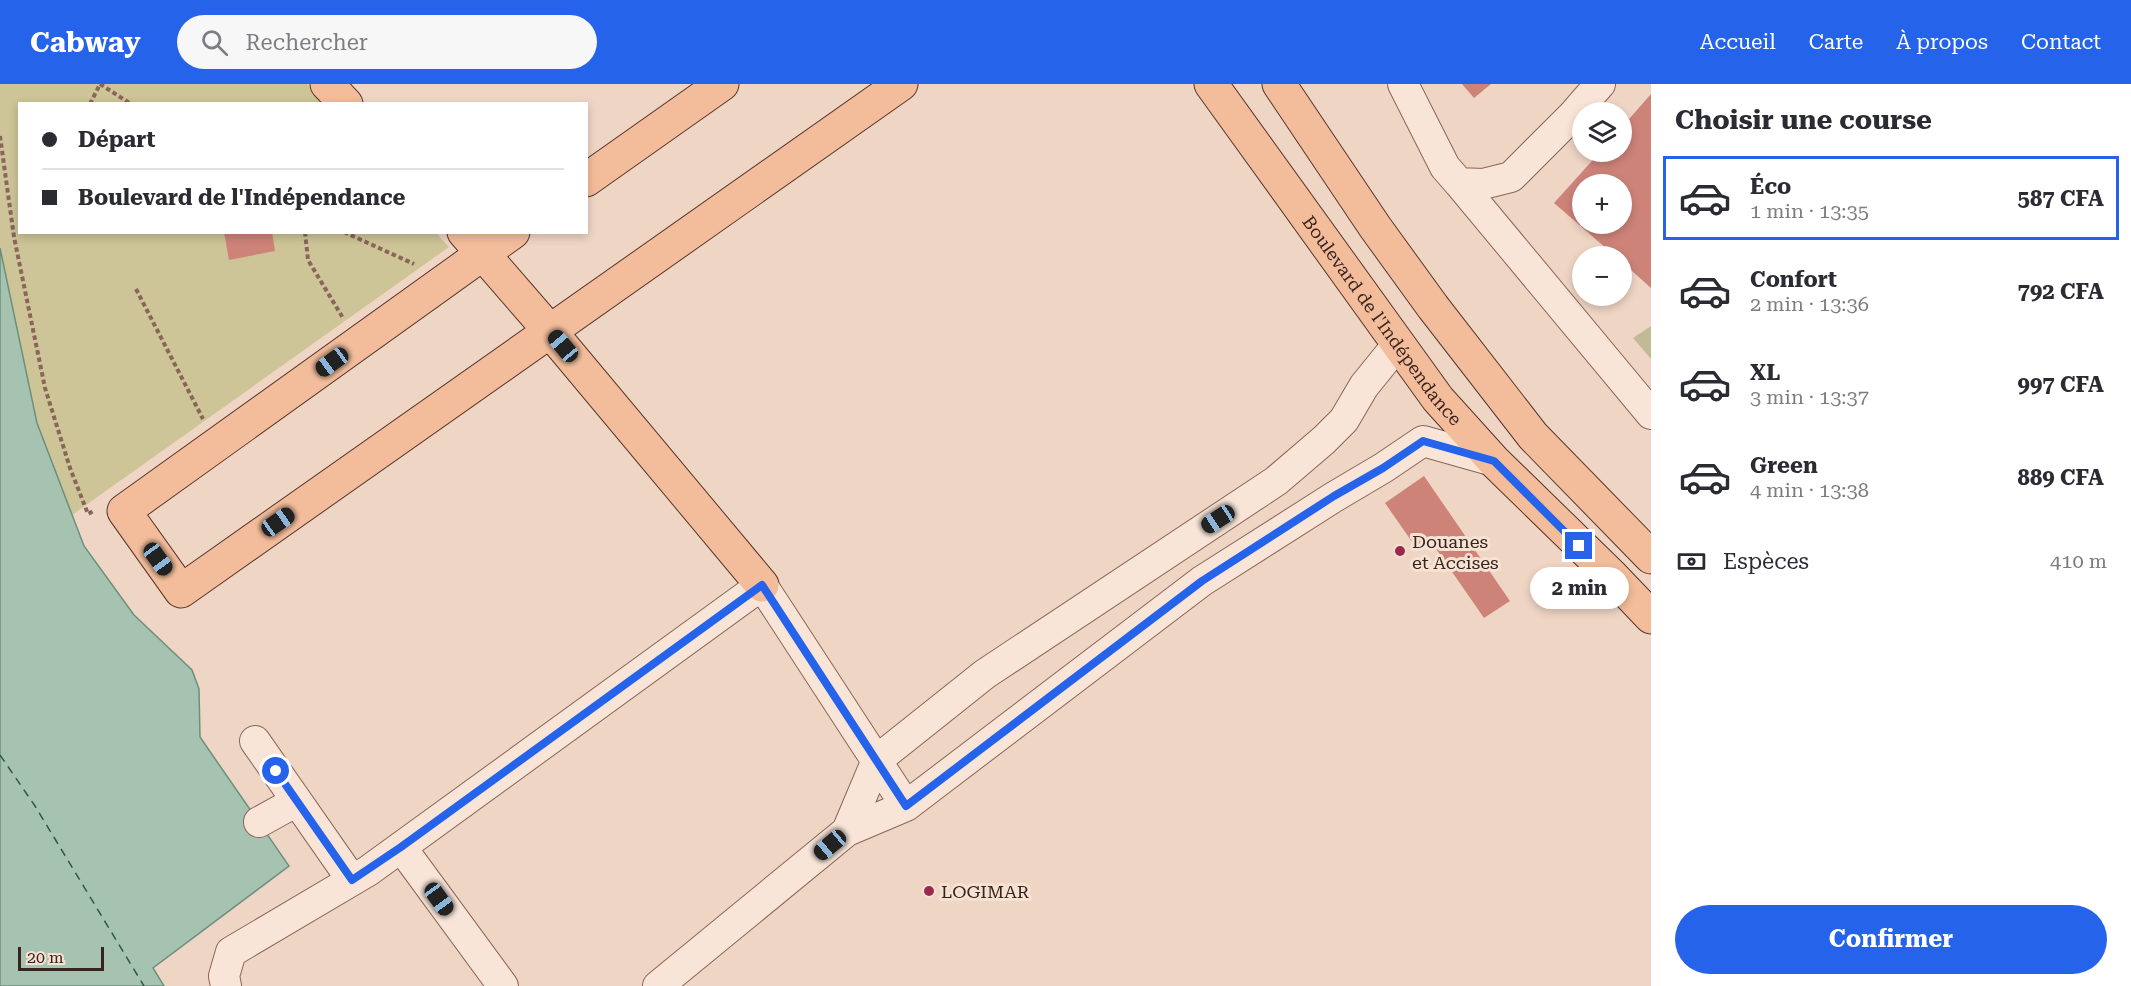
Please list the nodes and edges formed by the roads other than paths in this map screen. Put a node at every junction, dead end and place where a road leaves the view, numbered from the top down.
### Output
1 (327, 84) edge
2 (722, 84) edge
3 (900, 84) edge
4 (1211, 84) edge
5 (1234, 84) edge
6 (1403, 84) edge
7 (1600, 84) edge
8 (1285, 90) edge
9 (344, 102) edge
10 (588, 179) edge
11 (1459, 183) junction
12 (506, 234) edge
13 (474, 243) edge
14 (1340, 260) junction
15 (549, 330) junction
16 (1398, 344) junction
17 (1651, 414) edge
18 (1494, 461) junction
19 (1651, 557) edge
20 (762, 585) junction
21 (1651, 617) edge
22 (255, 741) dead end
23 (877, 760) junction
24 (297, 801) junction
25 (906, 806) junction
26 (258, 822) dead end
27 (847, 831) junction
28 (401, 847) junction
29 (352, 880) junction
30 (226, 986) edge
31 (503, 986) edge
32 (658, 986) edge

1 - 9 main road
2 - 10 main road
3 - 15 main road
4 - 14 main road, Boulevard de l'Indépendance
5 - 14 main road
6 - 11 street
7 - 11 street
8 - 19 main road
11 - 17 street
12 - 13 main road
13 - 15 main road
13 - 15 main road
14 - 16 main road, Boulevard de l'Indépendance
15 - 20 main road
16 - 18 main road, Boulevard de l'Indépendance
16 - 23 street
18 - 21 main road, Boulevard de l'Indépendance
18 - 25 street
20 - 23 street
20 - 28 street
22 - 24 street
23 - 25 street
23 - 27 street
24 - 26 street
24 - 29 street
25 - 27 street
27 - 32 street
28 - 29 street
28 - 31 street
29 - 30 street

